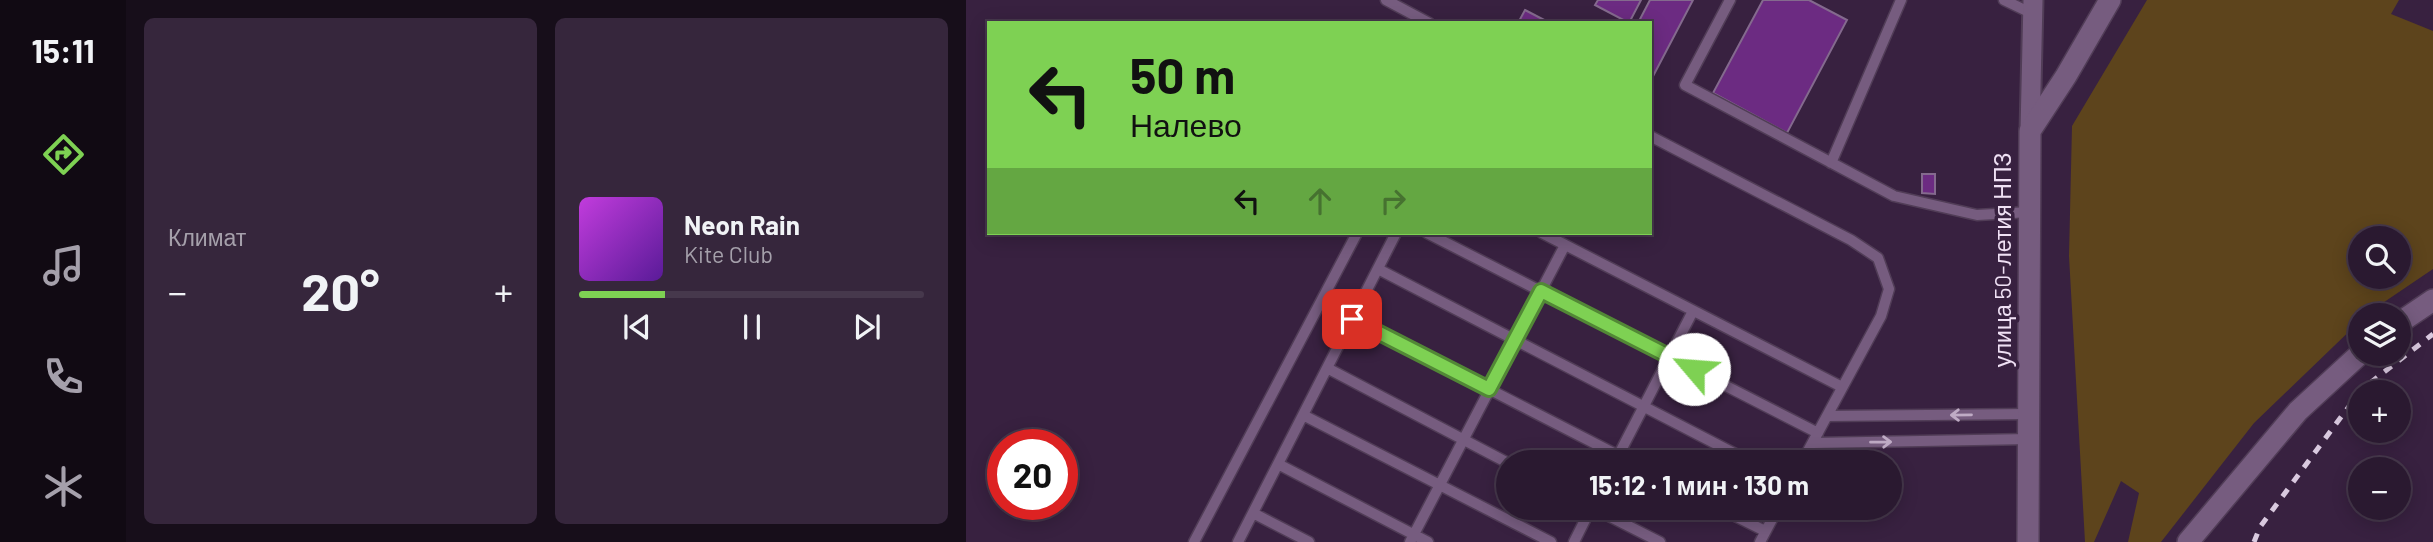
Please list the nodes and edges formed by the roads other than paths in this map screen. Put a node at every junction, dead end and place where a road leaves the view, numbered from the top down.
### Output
1 (1386, 0) edge
2 (1730, 0) edge
3 (1901, 0) edge
4 (2004, 0) edge
5 (2110, 0) edge
6 (2033, 7) edge
7 (1425, 21) edge
8 (2030, 131) junction
9 (1652, 137) edge
10 (1831, 163) junction
11 (2030, 212) junction
12 (1356, 235) edge
13 (1395, 235) edge
14 (1431, 235) edge
15 (1546, 235) edge
16 (1565, 245) junction
17 (1378, 269) junction
18 (1541, 291) junction
19 (2433, 300) edge
20 (1693, 311) junction
21 (2411, 315) edge
22 (1352, 319) junction
23 (1515, 340) junction
24 (1669, 357) junction
25 (2348, 365) edge
26 (1327, 369) junction
27 (1842, 387) junction
28 (1489, 389) junction
29 (1644, 407) junction
30 (2029, 414) junction
31 (1303, 415) junction
32 (1827, 416) junction
33 (1818, 433) junction
34 (2029, 439) junction
35 (1463, 440) junction
36 (1813, 443) junction
37 (1601, 450) edge
38 (1622, 450) edge
39 (1728, 450) edge
40 (1809, 450) edge
41 (1496, 457) edge
42 (1278, 464) junction
43 (1439, 485) junction
44 (1253, 513) junction
45 (1586, 520) edge
46 (1616, 520) edge
47 (1743, 520) edge
48 (1771, 520) edge
49 (1765, 531) junction
50 (1412, 538) edge
51 (1194, 542) edge
52 (1238, 542) edge
53 (1309, 542) edge
54 (1429, 542) edge
55 (1551, 542) edge
56 (1574, 542) edge
57 (1660, 542) edge
58 (1760, 542) edge
59 (2028, 542) edge
60 (2188, 542) edge

1 - 7 lane
2 - 10 lane
3 - 10 lane
4 - 6 lane
5 - 8 street, улица 50-летия НПЗ
6 - 8 street
8 - 11 street, улица 50-летия НПЗ
9 - 27 lane
10 - 11 lane
11 - 30 street, улица 50-летия НПЗ
12 - 51 lane
13 - 17 lane
14 - 18 lane
15 - 16 lane
16 - 18 lane
16 - 20 lane
17 - 22 lane
17 - 23 lane
18 - 23 lane
18 - 24 lane
19 - 21 street
20 - 24 lane
20 - 27 lane
22 - 26 lane
22 - 28 lane
23 - 28 lane
23 - 29 lane
24 - 29 lane
24 - 33 lane
25 - 60 street
26 - 31 lane
26 - 35 lane
27 - 32 lane
28 - 35 lane
28 - 37 lane
29 - 38 lane
29 - 39 lane
30 -> 32 lane
30 - 34 street, улица 50-летия НПЗ
31 - 42 lane
31 - 43 lane
32 - 33 lane
33 - 36 lane
36 -> 34 lane
34 - 59 street, улица 50-летия НПЗ
35 - 41 lane
35 - 43 lane
36 - 40 lane
42 - 44 lane
42 - 50 lane
43 - 50 lane
43 - 55 lane
44 - 52 lane
44 - 53 lane
45 - 56 lane
46 - 57 lane
47 - 49 lane
48 - 49 lane
49 - 58 lane
50 - 54 lane

